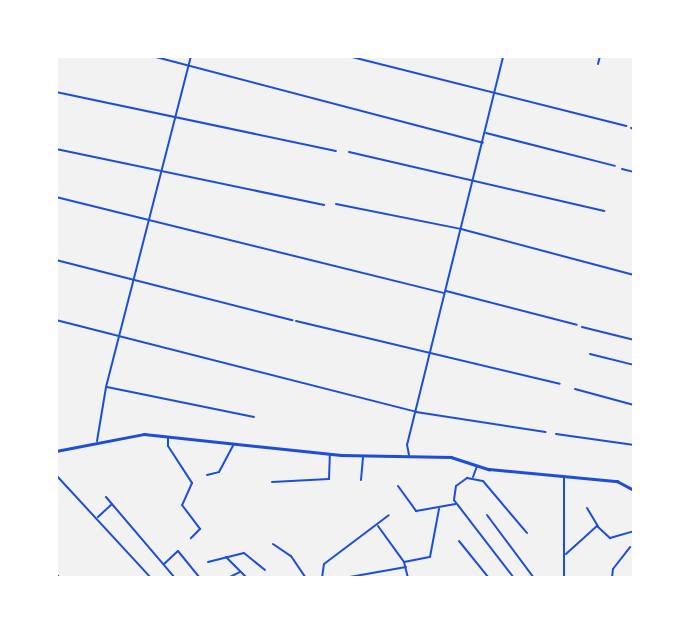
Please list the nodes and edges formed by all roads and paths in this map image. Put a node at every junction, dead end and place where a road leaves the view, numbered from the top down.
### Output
1 (152, 56) edge
2 (191, 56) edge
3 (348, 56) edge
4 (503, 56) edge
5 (560, 56) edge
6 (600, 56) edge
7 (619, 56) edge
8 (564, 57) edge
9 (624, 57) edge
10 (598, 64) dead end
11 (189, 66) junction
12 (56, 92) edge
13 (494, 95) junction
14 (174, 117) junction
15 (626, 127) dead end
16 (485, 133) junction
17 (483, 143) junction
18 (56, 149) edge
19 (336, 151) dead end
20 (349, 152) dead end
21 (615, 166) dead end
22 (163, 169) junction
23 (622, 169) dead end
24 (634, 172) edge
25 (474, 179) junction
26 (56, 197) edge
27 (336, 204) dead end
28 (324, 205) dead end
29 (604, 211) dead end
30 (149, 222) junction
31 (461, 229) junction
32 (56, 260) edge
33 (634, 275) edge
34 (134, 281) junction
35 (444, 292) junction
36 (56, 320) edge
37 (577, 325) dead end
38 (582, 327) dead end
39 (119, 336) junction
40 (634, 340) edge
41 (590, 354) dead end
42 (429, 355) junction
43 (634, 365) edge
44 (560, 384) dead end
45 (106, 387) junction
46 (575, 389) dead end
47 (634, 405) edge
48 (416, 412) junction
49 (254, 417) dead end
50 (545, 432) dead end
51 (556, 434) dead end
52 (168, 437) junction
53 (97, 441) junction
54 (233, 444) junction
55 (634, 445) edge
56 (56, 451) edge
57 (330, 454) junction
58 (363, 456) junction
59 (410, 456) junction
60 (477, 466) junction
61 (56, 475) edge
62 (207, 475) dead end
63 (564, 477) junction
64 (473, 478) junction
65 (361, 480) dead end
66 (272, 482) dead end
67 (398, 486) dead end
68 (633, 488) edge
69 (106, 497) dead end
70 (112, 504) junction
71 (456, 504) junction
72 (439, 509) junction
73 (587, 509) dead end
74 (389, 515) dead end
75 (487, 515) dead end
76 (98, 517) junction
77 (377, 525) junction
78 (599, 526) junction
79 (634, 531) edge
80 (527, 533) dead end
81 (191, 538) dead end
82 (459, 541) dead end
83 (273, 544) dead end
84 (630, 547) dead end
85 (565, 554) junction
86 (226, 557) junction
87 (208, 562) dead end
88 (404, 562) junction
89 (163, 564) junction
90 (406, 567) junction
91 (265, 570) dead end
92 (241, 571) junction
93 (56, 574) edge
94 (60, 578) edge
95 (150, 578) edge
96 (174, 578) edge
97 (200, 578) edge
98 (228, 578) edge
99 (247, 578) edge
100 (306, 578) edge
101 (322, 578) edge
102 (344, 578) edge
103 (408, 578) edge
104 (489, 578) edge
105 (514, 578) edge
106 (534, 578) edge
107 (564, 578) edge
108 (612, 578) edge

1 - 11 street
2 - 11 street
3 - 13 street
4 - 13 street
5 - 8 street
6 - 10 street
7 - 9 street
11 - 14 street
11 - 17 street
12 - 14 street
13 - 15 street
13 - 16 street
14 - 19 street
14 - 22 street
16 - 17 street
16 - 21 street
17 - 25 street
18 - 22 street
20 - 25 street
22 - 28 street
22 - 30 street
23 - 24 street
25 - 29 street
25 - 31 street
26 - 30 street
27 - 31 street
30 - 34 street
30 - 35 street
31 - 33 street
31 - 35 street
32 - 34 street
34 - 39 street
34 - 42 street
35 - 37 street
35 - 42 street
36 - 39 street
38 - 40 street
39 - 45 street
39 - 48 street
41 - 43 street
42 - 44 street
42 - 48 street
45 - 49 street
45 - 53 street
46 - 47 street
48 - 50 street
48 - 59 street
51 - 55 street
52 - 53 street
52 - 54 street
52 - 81 street
53 - 56 street
54 - 57 street
54 - 62 street
57 - 58 street
57 - 66 street
58 - 59 street
58 - 65 street
59 - 60 street
60 - 63 street
60 - 64 street
61 - 76 street
63 - 68 street
63 - 85 street
64 - 71 street
64 - 80 street
67 - 72 street
69 - 70 street
70 - 76 street
70 - 89 street
71 - 72 street
71 - 105 street
72 - 88 street
73 - 78 street
74 - 77 street
75 - 106 street
76 - 95 street
77 - 88 street
77 - 101 street
78 - 79 street
78 - 85 street
82 - 104 street
83 - 100 street
84 - 108 street
85 - 107 street
86 - 87 street
86 - 91 street
86 - 92 street
88 - 90 street
89 - 96 street
89 - 97 street
90 - 102 street
90 - 103 street
92 - 98 street
92 - 99 street
93 - 94 street

